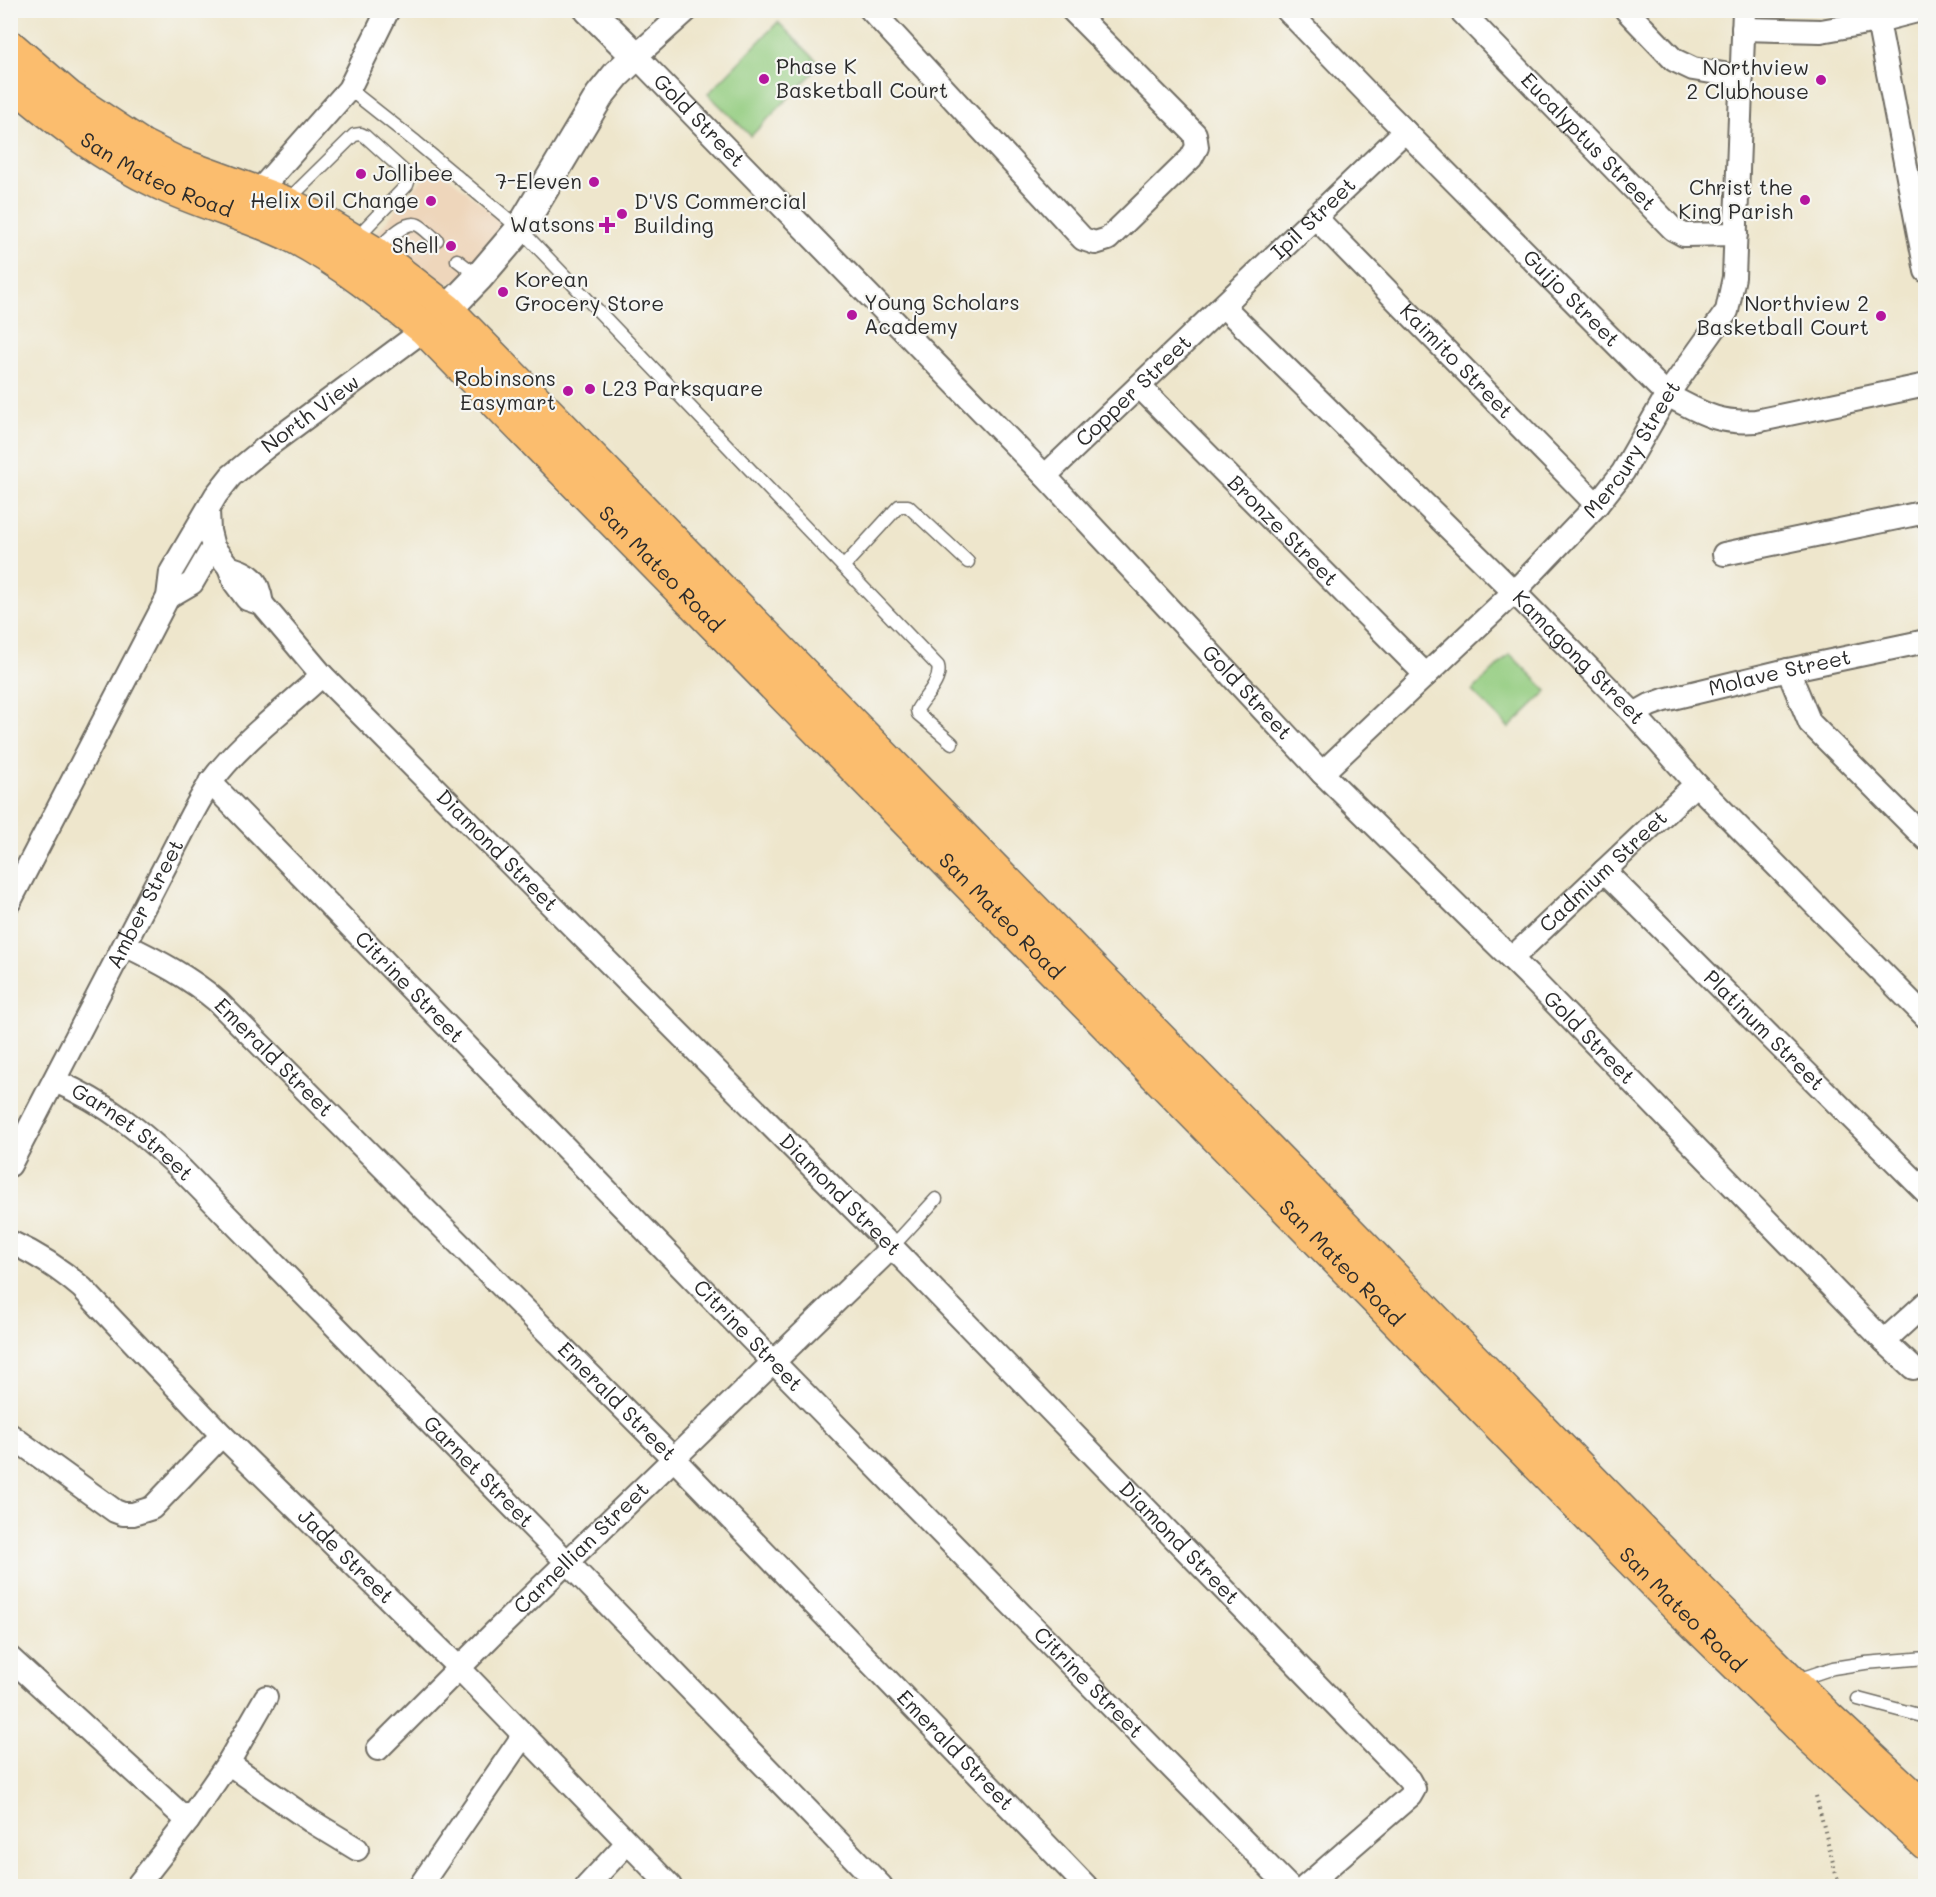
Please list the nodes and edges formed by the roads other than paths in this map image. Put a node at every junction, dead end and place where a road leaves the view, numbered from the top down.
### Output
1 (388, 10) edge
2 (589, 10) edge
3 (687, 10) edge
4 (871, 10) edge
5 (1072, 10) edge
6 (1287, 10) edge
7 (1460, 10) edge
8 (1626, 10) edge
9 (1910, 12) edge
10 (1743, 20) edge
11 (1878, 21) junction
12 (10, 47) edge
13 (636, 56) junction
14 (1742, 77) junction
15 (10, 80) edge
16 (349, 89) junction
17 (1405, 131) junction
18 (271, 198) junction
19 (1315, 217) junction
20 (520, 229) junction
21 (1736, 234) junction
22 (437, 240) dead end
23 (364, 247) junction
24 (457, 260) dead end
25 (1926, 272) edge
26 (479, 277) junction
27 (1222, 306) junction
28 (436, 320) junction
29 (1926, 384) edge
30 (1139, 386) junction
31 (1667, 395) junction
32 (1045, 476) junction
33 (1597, 505) junction
34 (208, 511) junction
35 (1926, 512) edge
36 (213, 547) junction
37 (1724, 554) dead end
38 (968, 562) dead end
39 (843, 567) junction
40 (1514, 592) junction
41 (168, 597) junction
42 (1926, 641) edge
43 (1788, 670) junction
44 (322, 675) junction
45 (1426, 675) junction
46 (1634, 714) junction
47 (952, 743) dead end
48 (1322, 772) junction
49 (210, 783) junction
50 (1696, 784) junction
51 (1926, 839) edge
52 (1604, 871) junction
53 (10, 901) edge
54 (124, 945) junction
55 (1512, 958) junction
56 (1926, 1017) edge
57 (55, 1082) junction
58 (10, 1165) edge
59 (1926, 1192) edge
60 (936, 1200) dead end
61 (10, 1242) edge
62 (892, 1247) junction
63 (1926, 1303) edge
64 (1884, 1341) junction
65 (773, 1362) junction
66 (1912, 1368) dead end
67 (10, 1435) edge
68 (222, 1435) junction
69 (674, 1459) junction
70 (567, 1562) junction
71 (10, 1658) edge
72 (1926, 1658) edge
73 (459, 1668) junction
74 (1772, 1675) junction
75 (266, 1697) dead end
76 (1858, 1699) dead end
77 (1926, 1717) edge
78 (1819, 1726) junction
79 (523, 1736) junction
80 (378, 1749) dead end
81 (228, 1763) junction
82 (1926, 1809) edge
83 (188, 1821) junction
84 (627, 1843) junction
85 (1926, 1843) edge
86 (357, 1849) dead end
87 (137, 1887) edge
88 (420, 1887) edge
89 (587, 1887) edge
90 (670, 1887) edge
91 (881, 1887) edge
92 (1086, 1887) edge
93 (1288, 1887) edge
94 (1306, 1887) edge

1 - 16 street
2 - 13 street, Gold Street
3 - 13 street
4 - 5 street
6 - 17 street, Guijo Street
7 - 21 street, Eucalyptus Street
8 - 14 street
9 - 11 street
10 - 11 street
10 - 14 street, Mercury Street
11 - 25 street
12 - 18 main road, San Mateo Road
13 - 20 street
13 - 32 street, Gold Street
14 - 21 street, Mercury Street
15 - 28 main road, San Mateo Road
16 - 18 street
16 - 20 lane
17 - 19 street, Ipil Street
17 - 31 street, Guijo Street
18 - 23 main road, San Mateo Road
18 - 23 lane
19 - 27 street, Ipil Street
19 - 33 street, Kaimito Street
20 - 26 street
20 - 39 lane
21 - 31 street, Mercury Street
22 - 23 lane
23 - 28 main road, San Mateo Road
24 - 26 lane
26 - 28 street
27 - 30 street, Copper Street
27 - 40 street, Kamagong Street
28 - 34 street, North View
28 - 74 main road, San Mateo Road
29 - 31 street, Guijo Street
30 - 32 street, Copper Street
30 - 45 street, Bronze Street
31 - 33 street, Mercury Street
32 - 48 street, Gold Street
33 - 40 street, Mercury Street
34 - 36 street, Diamond Street
34 - 41 street, North View
35 - 37 street
36 - 41 street
36 - 44 street, Diamond Street
38 - 39 lane
39 - 47 lane
40 - 45 street, Mercury Street
40 - 46 street, Kamagong Street
41 - 53 street
42 - 43 street, Molave Street
43 - 46 street, Molave Street
43 - 51 street
44 - 49 street, Amber Street
44 - 62 street, Diamond Street
45 - 48 street, Mercury Street
46 - 50 street, Kamagong Street
48 - 55 street, Gold Street
49 - 54 street, Amber Street
49 - 65 street, Citrine Street
50 - 52 street, Cadmium Street
50 - 56 street, Kamagong Street
52 - 55 street, Cadmium Street
52 - 59 street, Platinum Street
54 - 57 street, Amber Street
54 - 69 street, Emerald Street
55 - 64 street, Gold Street
57 - 58 street, Amber Street
57 - 70 street, Garnet Street
60 - 62 lane
61 - 68 street, Jade Street
62 - 65 street, Carnellian Street
62 - 94 street, Diamond Street
63 - 64 street
64 - 66 street, Gold Street
65 - 69 street, Carnellian Street
65 - 93 street, Citrine Street
67 - 68 street
68 - 73 street, Jade Street
69 - 70 street, Carnellian Street
69 - 92 street, Emerald Street
70 - 73 street, Carnellian Street
70 - 91 street, Garnet Street
71 - 83 street
72 - 74 lane
73 - 79 street, Jade Street
73 - 80 street, Carnellian Street
74 - 78 main road, San Mateo Road
75 - 81 street
76 - 77 lane
78 - 82 main road, San Mateo Road
78 - 85 main road, San Mateo Road
79 - 84 street, Jade Street
79 - 88 street
81 - 83 street
81 - 86 street
83 - 87 street
84 - 89 street
84 - 90 street, Jade Street

